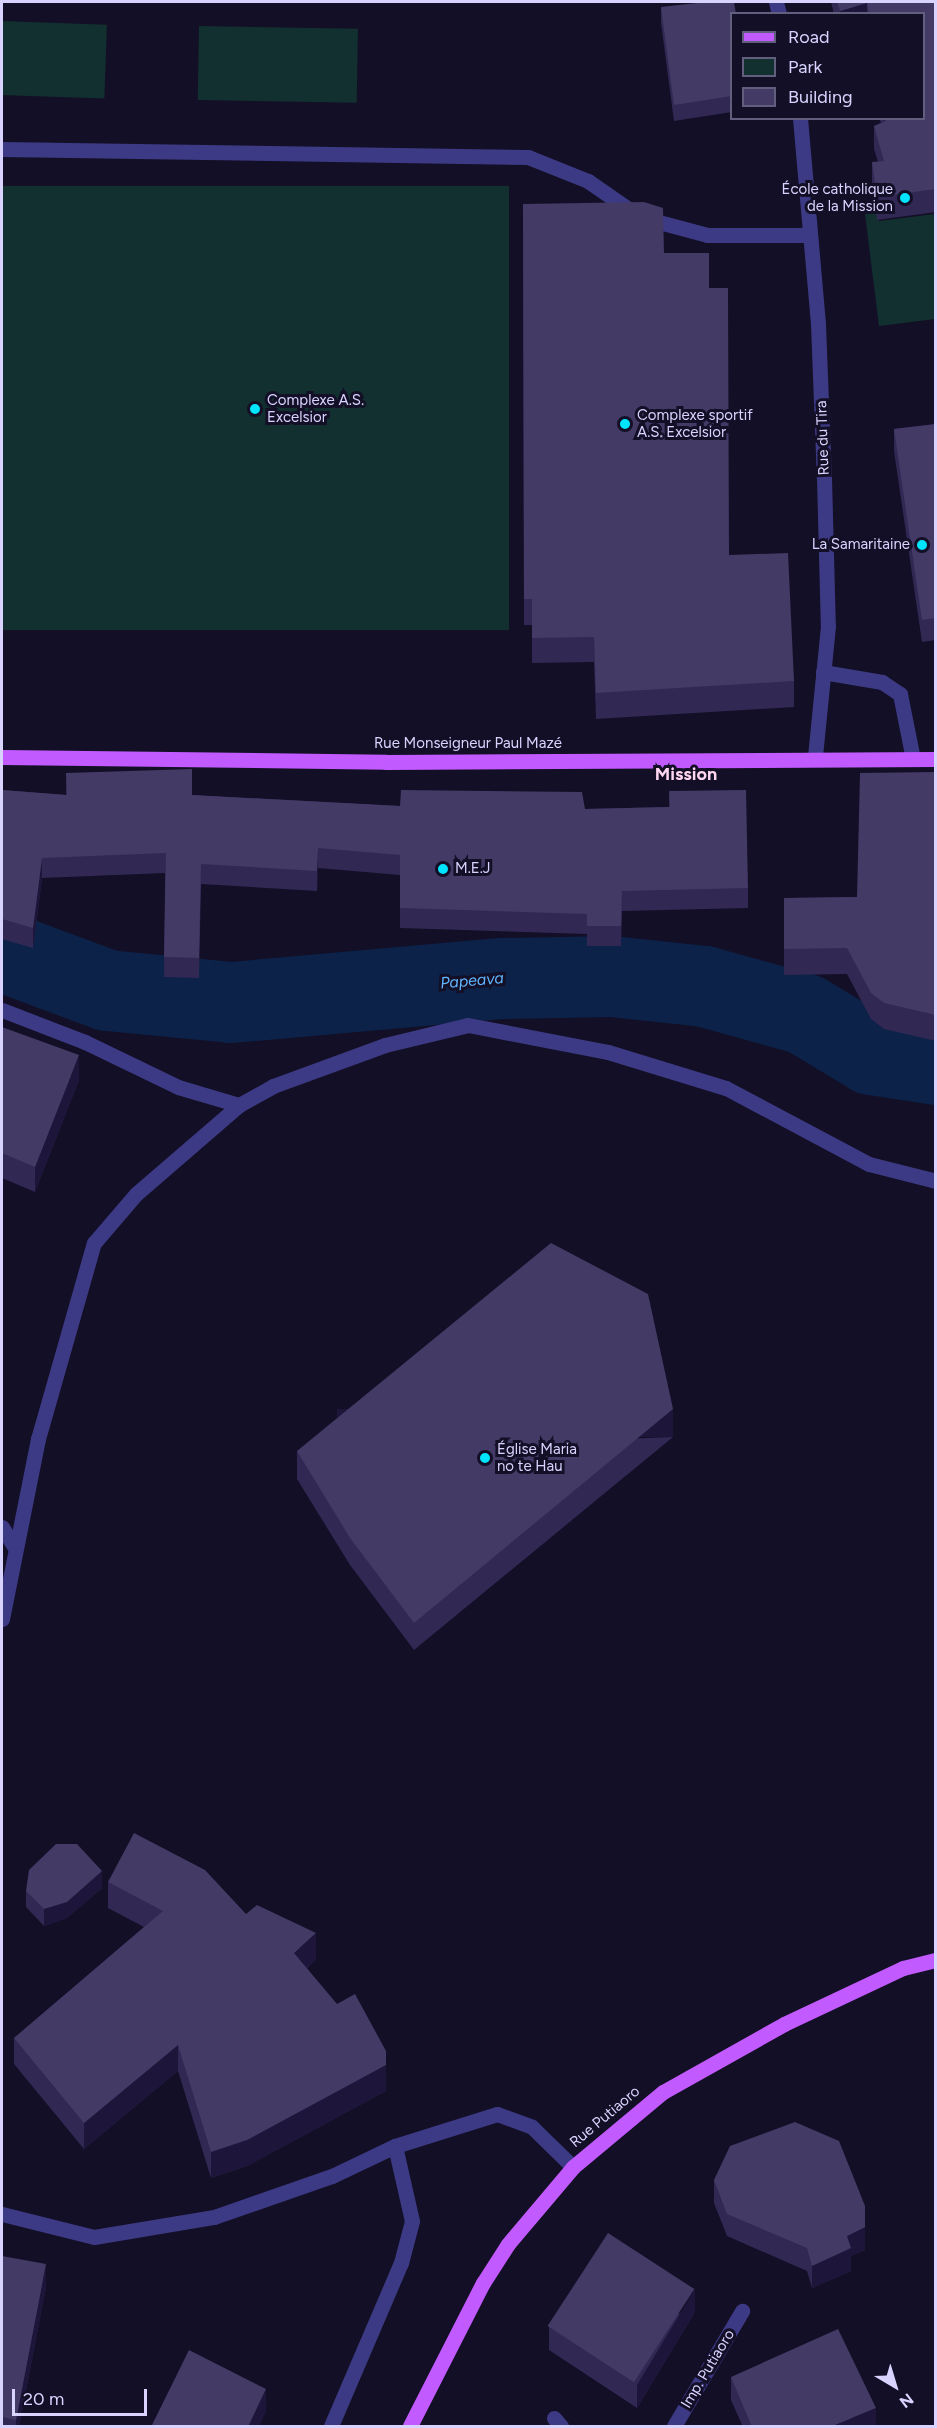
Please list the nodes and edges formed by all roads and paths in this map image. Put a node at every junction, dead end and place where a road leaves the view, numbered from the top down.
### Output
1 (800, 120) edge
2 (2, 149) edge
3 (809, 235) junction
4 (823, 672) junction
5 (2, 757) edge
6 (815, 758) junction
7 (913, 759) junction
8 (936, 759) edge
9 (2, 1010) edge
10 (239, 1105) junction
11 (936, 1180) edge
12 (2, 1527) edge
13 (15, 1548) junction
14 (2, 1619) edge
15 (936, 1960) edge
16 (395, 2146) junction
17 (573, 2167) junction
18 (2, 2214) edge
19 (742, 2311) dead end
20 (331, 2427) edge
21 (410, 2427) edge
22 (674, 2427) edge

1 - 3 street, Rue du Tira
2 - 3 street
3 - 4 street, Rue du Tira
4 - 6 street, Rue du Tira
4 - 7 street
5 - 6 main road, Rue Monseigneur Paul Mazé
6 - 7 main road, Rue Monseigneur Paul Mazé
7 - 8 main road, Rue Monseigneur Paul Mazé
9 - 10 street
10 - 11 street
10 - 13 street
12 - 13 street
13 - 14 street
15 - 17 main road, Rue Putiaoro
16 - 17 street
16 - 18 street
16 - 20 street
17 - 21 main road, Rue Putiaoro
19 - 22 street, Imp. Putiaoro

